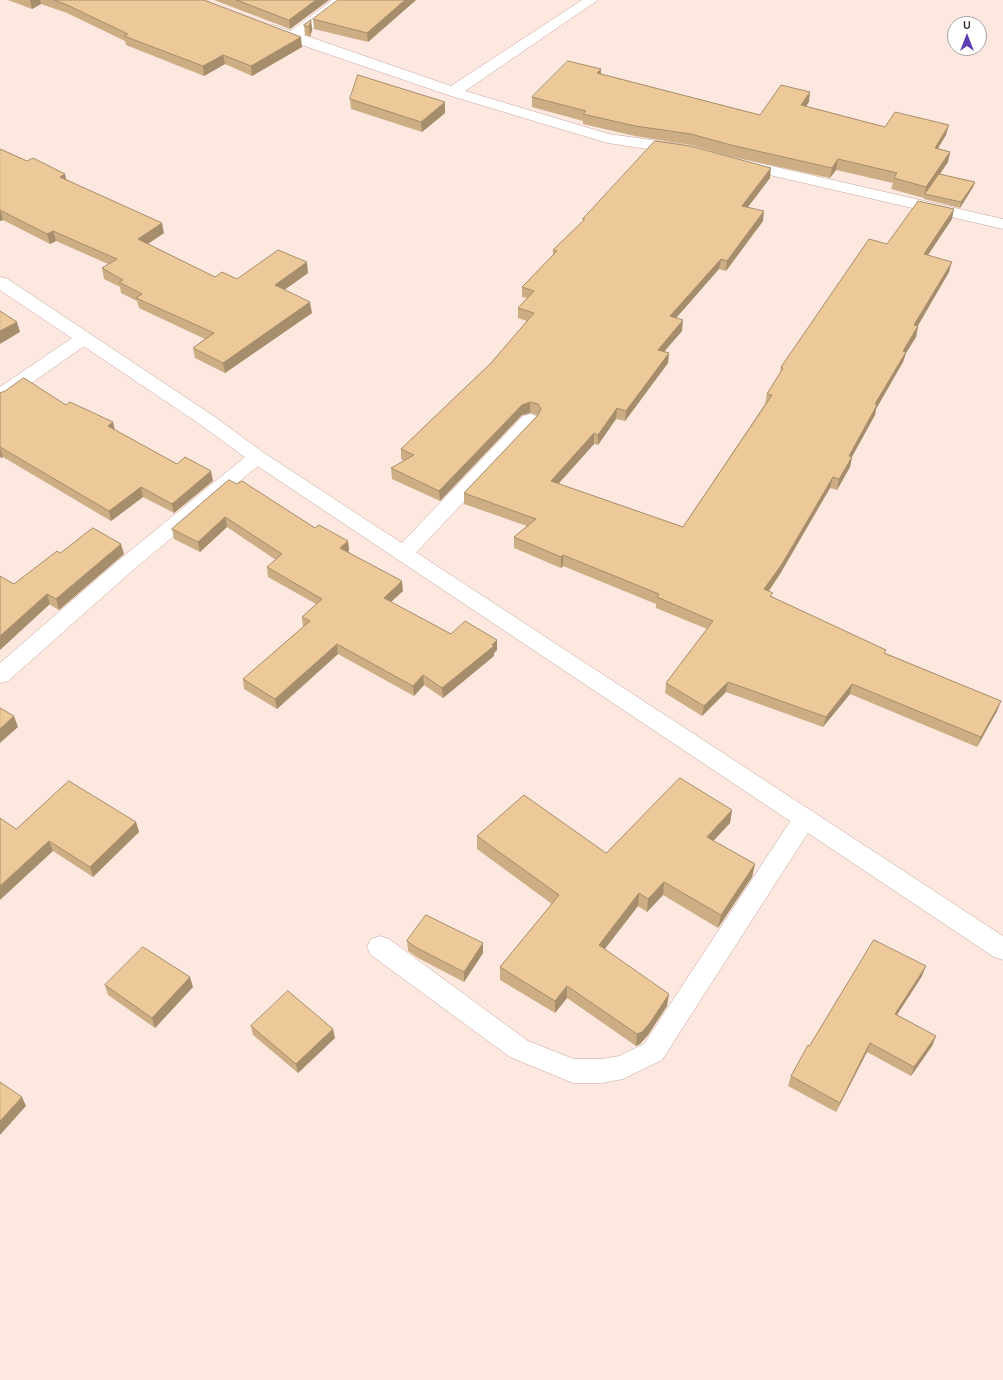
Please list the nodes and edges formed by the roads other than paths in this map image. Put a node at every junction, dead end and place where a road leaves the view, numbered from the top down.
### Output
1 (341, 0) edge
2 (591, 0) edge
3 (257, 23) edge
4 (292, 37) junction
5 (453, 92) junction
6 (697, 153) edge
7 (726, 161) edge
8 (1003, 224) edge
9 (0, 282) edge
10 (84, 338) junction
11 (0, 396) edge
12 (530, 420) dead end
13 (257, 457) junction
14 (403, 554) junction
15 (0, 675) edge
16 (805, 818) junction
17 (380, 947) dead end
18 (1003, 949) edge

1 - 4 street
2 - 5 street
3 - 4 street
4 - 5 street
5 - 6 street
7 - 8 street
9 - 10 street
10 - 11 street
10 - 13 street
12 - 14 street
13 - 14 street
13 - 15 street
14 - 16 street
16 - 17 street
16 - 18 street

